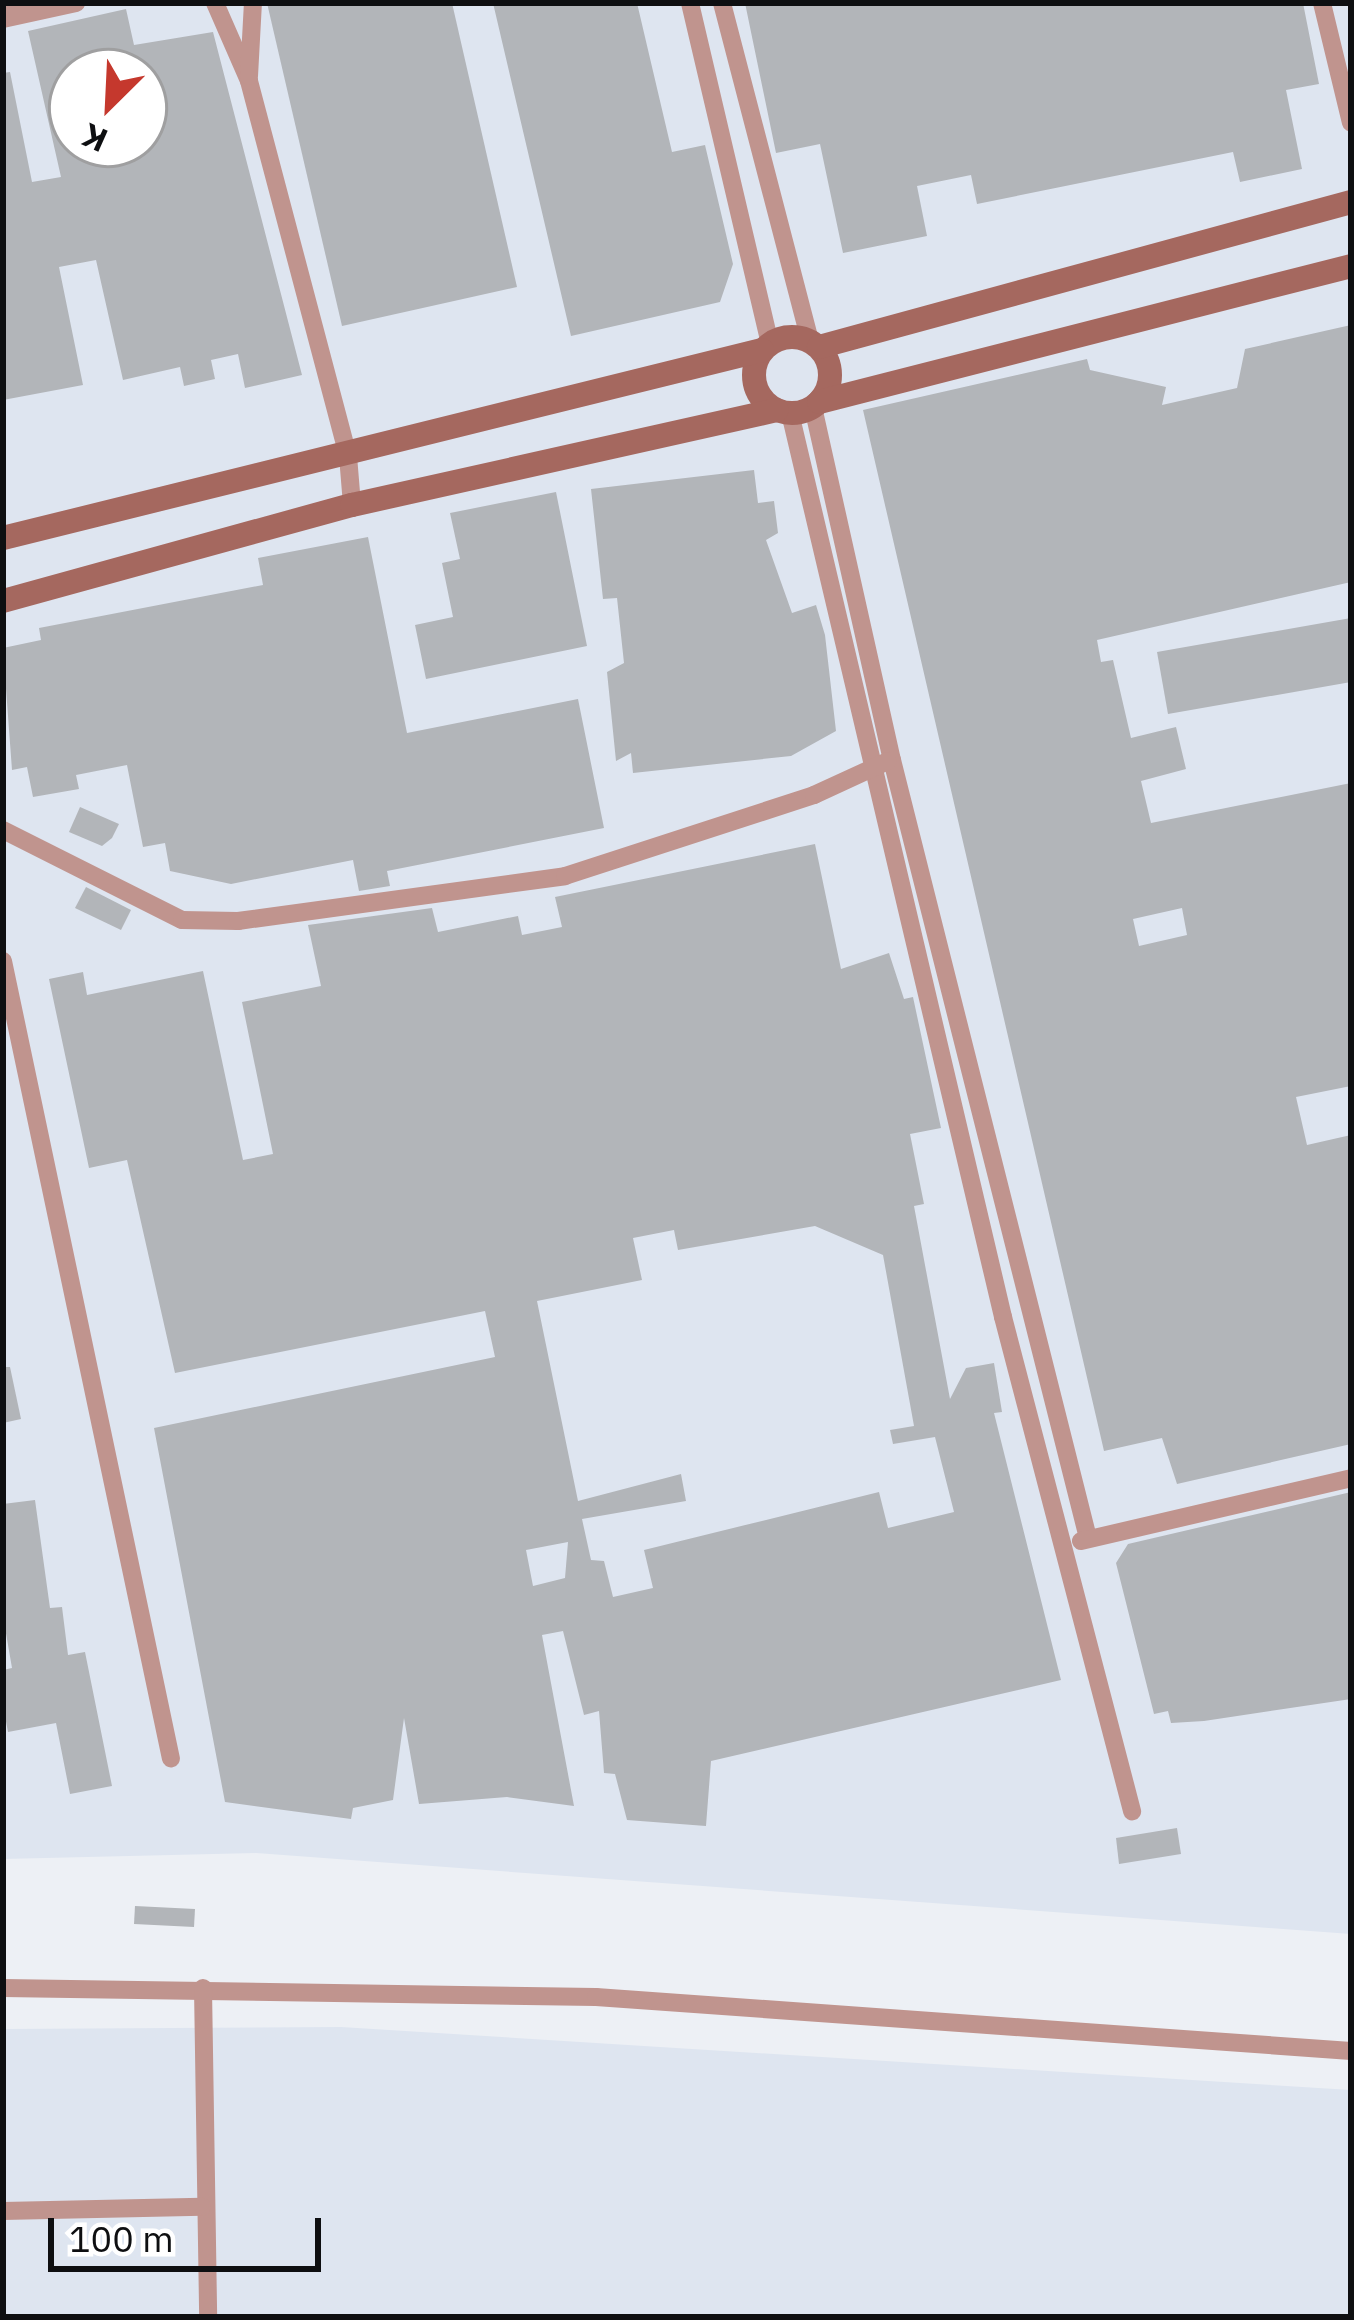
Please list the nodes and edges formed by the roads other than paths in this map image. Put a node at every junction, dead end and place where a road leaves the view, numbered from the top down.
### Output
1 (14, 3) edge
2 (76, 3) edge
3 (215, 3) edge
4 (253, 3) edge
5 (690, 3) edge
6 (722, 3) edge
7 (1322, 3) edge
8 (3, 5) edge
9 (3, 19) edge
10 (248, 80) junction
11 (1351, 123) edge
12 (1351, 202) edge
13 (1351, 266) edge
14 (814, 344) junction
15 (766, 347) junction
16 (800, 408) junction
17 (348, 456) junction
18 (352, 505) junction
19 (3, 538) edge
20 (3, 601) edge
21 (884, 761) junction
22 (3, 830) edge
23 (3, 961) edge
24 (1351, 1478) edge
25 (1088, 1538) junction
26 (1062, 1547) junction
27 (171, 1759) dead end
28 (1132, 1811) dead end
29 (3, 1988) edge
30 (203, 1988) junction
31 (1351, 2051) edge
32 (202, 2207) junction
33 (3, 2211) edge
34 (208, 2317) edge

1 - 8 street
2 - 9 street
3 - 10 street
4 - 10 street
5 - 15 street
6 - 14 street
7 - 11 street
10 - 17 street
12 - 14 street
13 - 16 street
14 - 15 street
14 - 16 street
15 - 16 street
15 - 17 street
16 - 18 street
16 - 21 street
16 - 21 street
17 - 18 street
17 - 19 street
18 - 20 street
21 - 22 street
21 - 25 street
21 - 26 street
23 - 27 street
24 - 25 street
25 - 26 street
26 - 28 street
29 - 30 street
30 - 31 street
30 - 32 street
32 - 33 street
32 - 34 street

